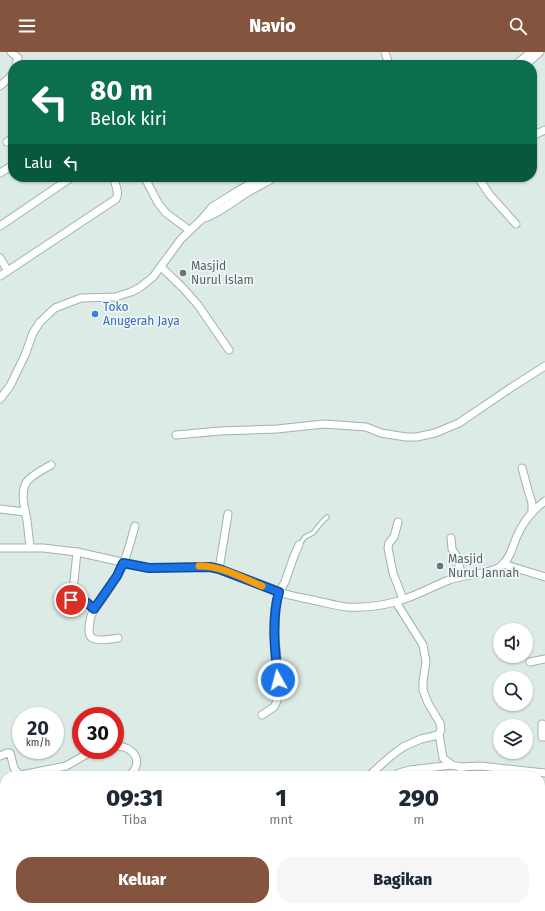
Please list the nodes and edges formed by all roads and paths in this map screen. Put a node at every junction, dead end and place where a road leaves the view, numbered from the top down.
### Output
1 (11, 52) edge
2 (531, 52) edge
3 (540, 52) edge
4 (18, 58) edge
5 (521, 60) edge
6 (531, 60) edge
7 (8, 79) edge
8 (0, 86) edge
9 (65, 182) edge
10 (115, 182) edge
11 (147, 182) edge
12 (253, 182) edge
13 (267, 182) edge
14 (481, 182) edge
15 (202, 219) junction
16 (516, 224) dead end
17 (0, 226) edge
18 (189, 230) junction
19 (0, 258) edge
20 (161, 267) junction
21 (8, 271) junction
22 (0, 276) edge
23 (229, 350) dead end
24 (545, 366) edge
25 (0, 399) edge
26 (176, 435) dead end
27 (51, 465) dead end
28 (522, 468) dead end
29 (545, 501) edge
30 (0, 509) edge
31 (25, 512) junction
32 (532, 513) junction
33 (228, 514) dead end
34 (327, 517) dead end
35 (398, 522) dead end
36 (135, 526) dead end
37 (451, 538) dead end
38 (299, 545) joint
39 (30, 547) junction
40 (0, 548) edge
41 (77, 552) junction
42 (123, 563) junction
43 (503, 564) junction
44 (219, 569) junction
45 (462, 576) junction
46 (545, 577) edge
47 (279, 592) junction
48 (399, 600) junction
49 (94, 609) junction
50 (118, 638) dead end
51 (545, 658) edge
52 (533, 661) edge
53 (262, 715) dead end
54 (542, 724) dead end
55 (438, 734) junction
56 (545, 737) edge
57 (124, 748) edge
58 (0, 756) edge
59 (78, 759) edge
60 (452, 765) junction
61 (460, 767) junction
62 (16, 771) edge
63 (41, 771) edge
64 (134, 771) edge
65 (374, 771) edge
66 (406, 771) edge
67 (461, 771) edge
68 (526, 771) edge

1 - 4 street
2 - 5 street
3 - 6 street
7 - 8 street
9 - 17 street
10 - 21 street
11 - 18 street
12 - 15 street
13 - 15 street
14 - 16 street
15 - 18 street
18 - 20 street
19 - 21 street
20 - 23 street
20 - 25 street
21 - 22 street
24 - 26 street
27 - 31 street
28 - 32 street
29 - 32 street
30 - 31 street
31 - 39 street
32 - 43 street
33 - 44 street
34 - 38 lane
35 - 48 street
36 - 42 street
37 - 45 street
38 - 47 street
39 - 40 street
39 - 41 street
41 - 42 street
41 - 49 street
42 - 44 street
42 - 49 street
43 - 45 street
43 - 46 street
44 - 47 street
45 - 48 street
47 - 48 street
47 - 53 street
48 - 55 street
49 - 50 street
51 - 52 street
54 - 56 street
55 - 60 street
55 - 65 street
57 - 64 street
58 - 62 street
59 - 63 street
60 - 61 street
60 - 66 street
61 - 67 street
61 - 68 street

